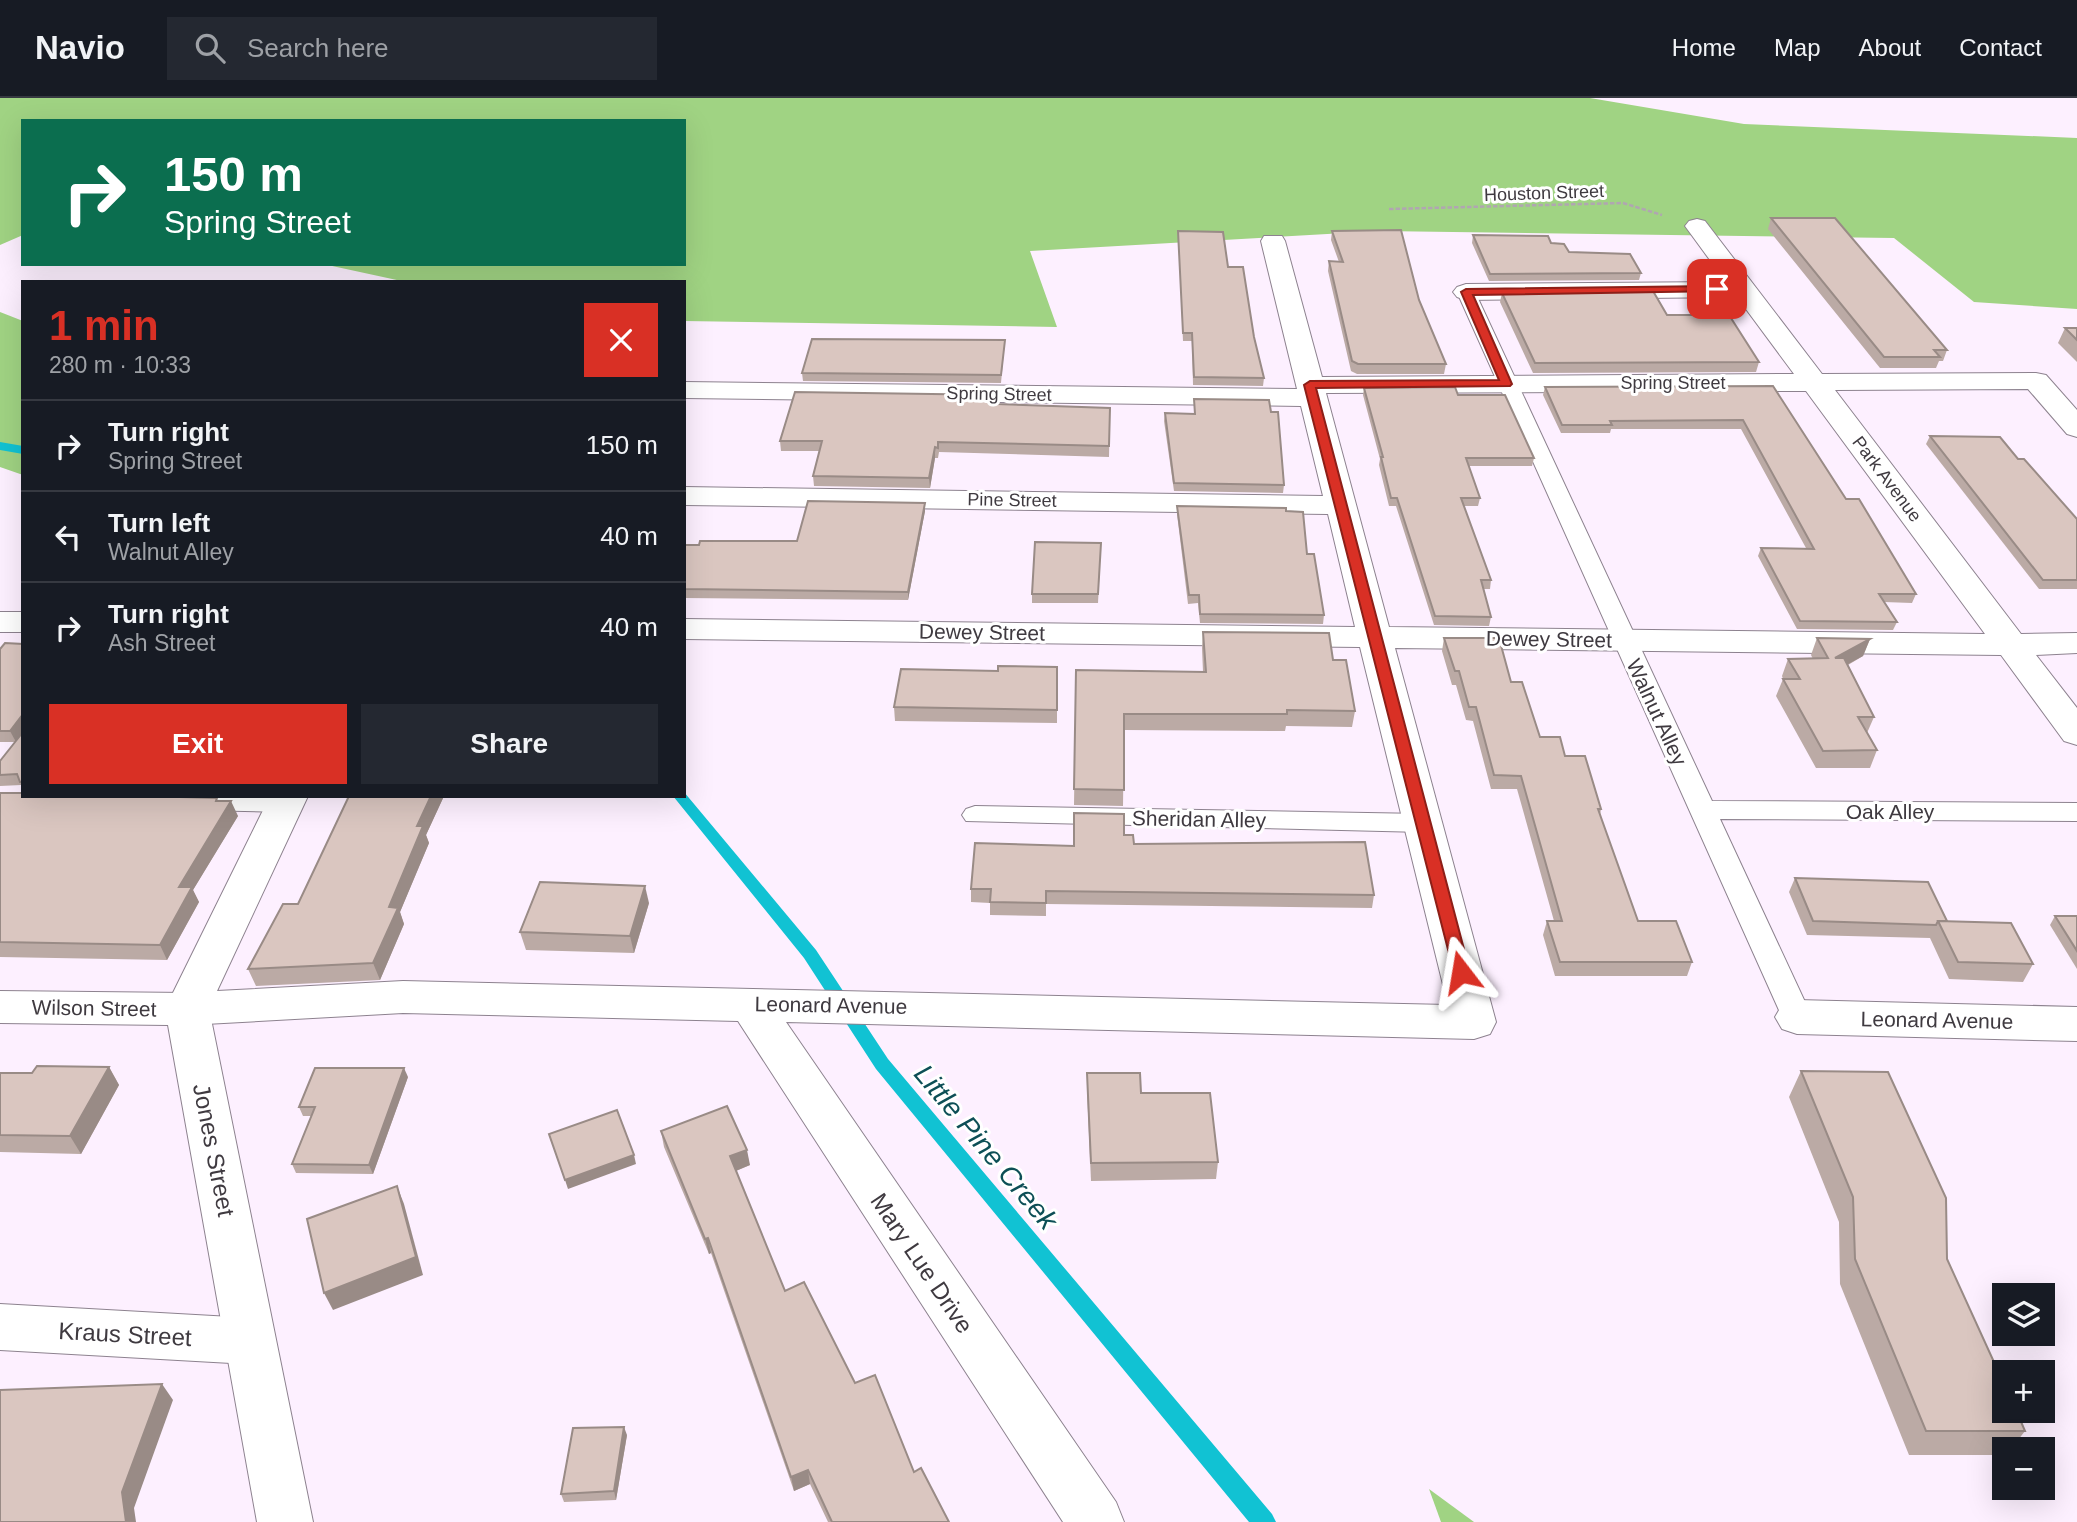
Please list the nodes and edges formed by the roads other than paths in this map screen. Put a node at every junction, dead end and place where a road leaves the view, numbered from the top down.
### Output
1 (1697, 226) road end
2 (1273, 241) dead end
3 (1745, 289) junction
4 (1466, 292) joint
5 (1814, 382) junction
6 (1506, 384) junction
7 (686, 390) edge
8 (1311, 391) junction
9 (2077, 428) edge
10 (686, 496) edge
11 (1340, 505) junction
12 (0, 622) edge
13 (21, 622) edge
14 (686, 629) edge
15 (1375, 637) junction
16 (1624, 640) junction
17 (2077, 643) edge
18 (2011, 645) junction
19 (2077, 733) edge
20 (288, 799) edge
21 (177, 800) edge
22 (1702, 810) junction
23 (2077, 812) edge
24 (975, 815) dead end
25 (1423, 823) junction
26 (749, 1003) junction
27 (0, 1007) edge
28 (187, 1009) junction
29 (1797, 1017) joint
30 (2077, 1024) edge
31 (0, 1327) edge
32 (249, 1341) junction
33 (285, 1522) edge
34 (1096, 1522) edge

1 - 3 street, Park Avenue
2 - 8 street
3 - 4 street
3 - 5 street, Park Avenue
4 - 6 lane, Walnut Alley
5 - 6 street, Spring Street
5 - 9 street, Spring Street
5 - 18 street, Park Avenue
6 - 8 street, Spring Street
6 - 16 lane, Walnut Alley
7 - 8 street, Spring Street
8 - 11 street
10 - 11 street, Pine Street
11 - 15 street
12 - 13 street
14 - 15 street, Dewey Street
15 - 16 street, Dewey Street
15 - 25 street
16 - 18 street, Dewey Street
16 - 22 lane, Walnut Alley
17 - 18 street, Dewey Street
18 - 19 street, Park Avenue
20 - 21 lane
20 - 28 street
22 - 23 lane, Oak Alley
22 - 29 lane, Walnut Alley
24 - 25 lane, Sheridan Alley
25 - 26 street, Leonard Avenue
26 - 28 street, Leonard Avenue
26 - 34 street, Mary Lue Drive
27 - 28 street, Wilson Street
28 - 32 street, Jones Street
29 - 30 street, Leonard Avenue
31 - 32 street, Kraus Street
32 - 33 street, Jones Street

